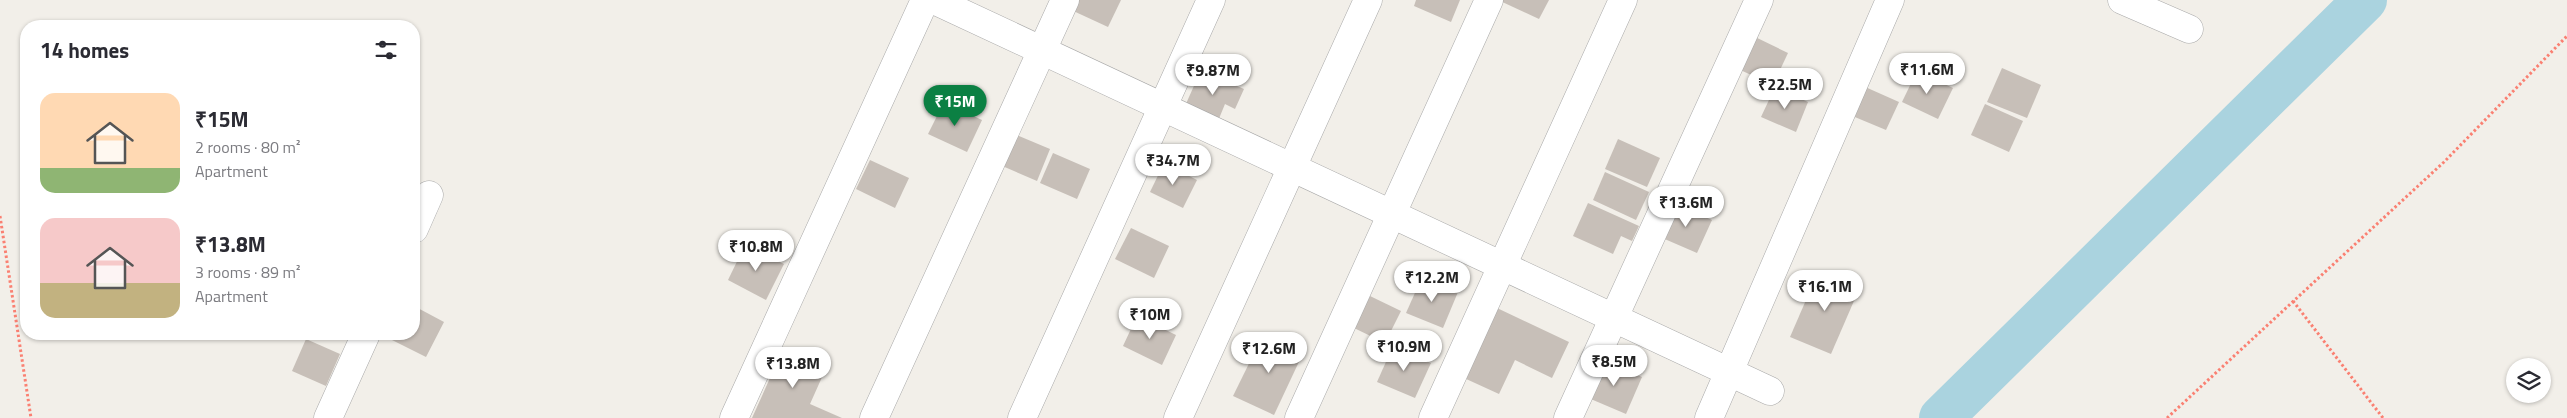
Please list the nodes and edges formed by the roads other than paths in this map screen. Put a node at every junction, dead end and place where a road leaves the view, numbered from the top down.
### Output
1 (925, 0) edge
2 (934, 0) edge
3 (1065, 0) edge
4 (1211, 0) edge
5 (1368, 0) edge
6 (1489, 0) edge
7 (1623, 0) edge
8 (1760, 0) edge
9 (1890, 0) edge
10 (2126, 1) edge
11 (2189, 29) dead end
12 (1042, 50) junction
13 (1163, 107) junction
14 (1292, 167) junction
15 (429, 194) dead end
16 (1392, 214) junction
17 (420, 215) edge
18 (1503, 266) junction
19 (1614, 318) junction
20 (363, 340) edge
21 (1729, 371) junction
22 (1770, 390) dead end
23 (328, 418) edge
24 (734, 418) edge
25 (874, 418) edge
26 (1022, 418) edge
27 (1178, 418) edge
28 (1299, 418) edge
29 (1433, 418) edge
30 (1568, 418) edge
31 (1709, 418) edge

1 - 24 street
2 - 12 street
3 - 12 street
4 - 13 street
5 - 14 street
6 - 16 street
7 - 18 street
8 - 19 street
9 - 21 street
10 - 11 street
12 - 13 street
12 - 25 street
13 - 14 street
13 - 26 street
14 - 16 street
14 - 27 street
15 - 17 street
16 - 18 street
16 - 28 street
18 - 19 street
18 - 29 street
19 - 21 street
19 - 30 street
20 - 23 street
21 - 22 street
21 - 31 street

